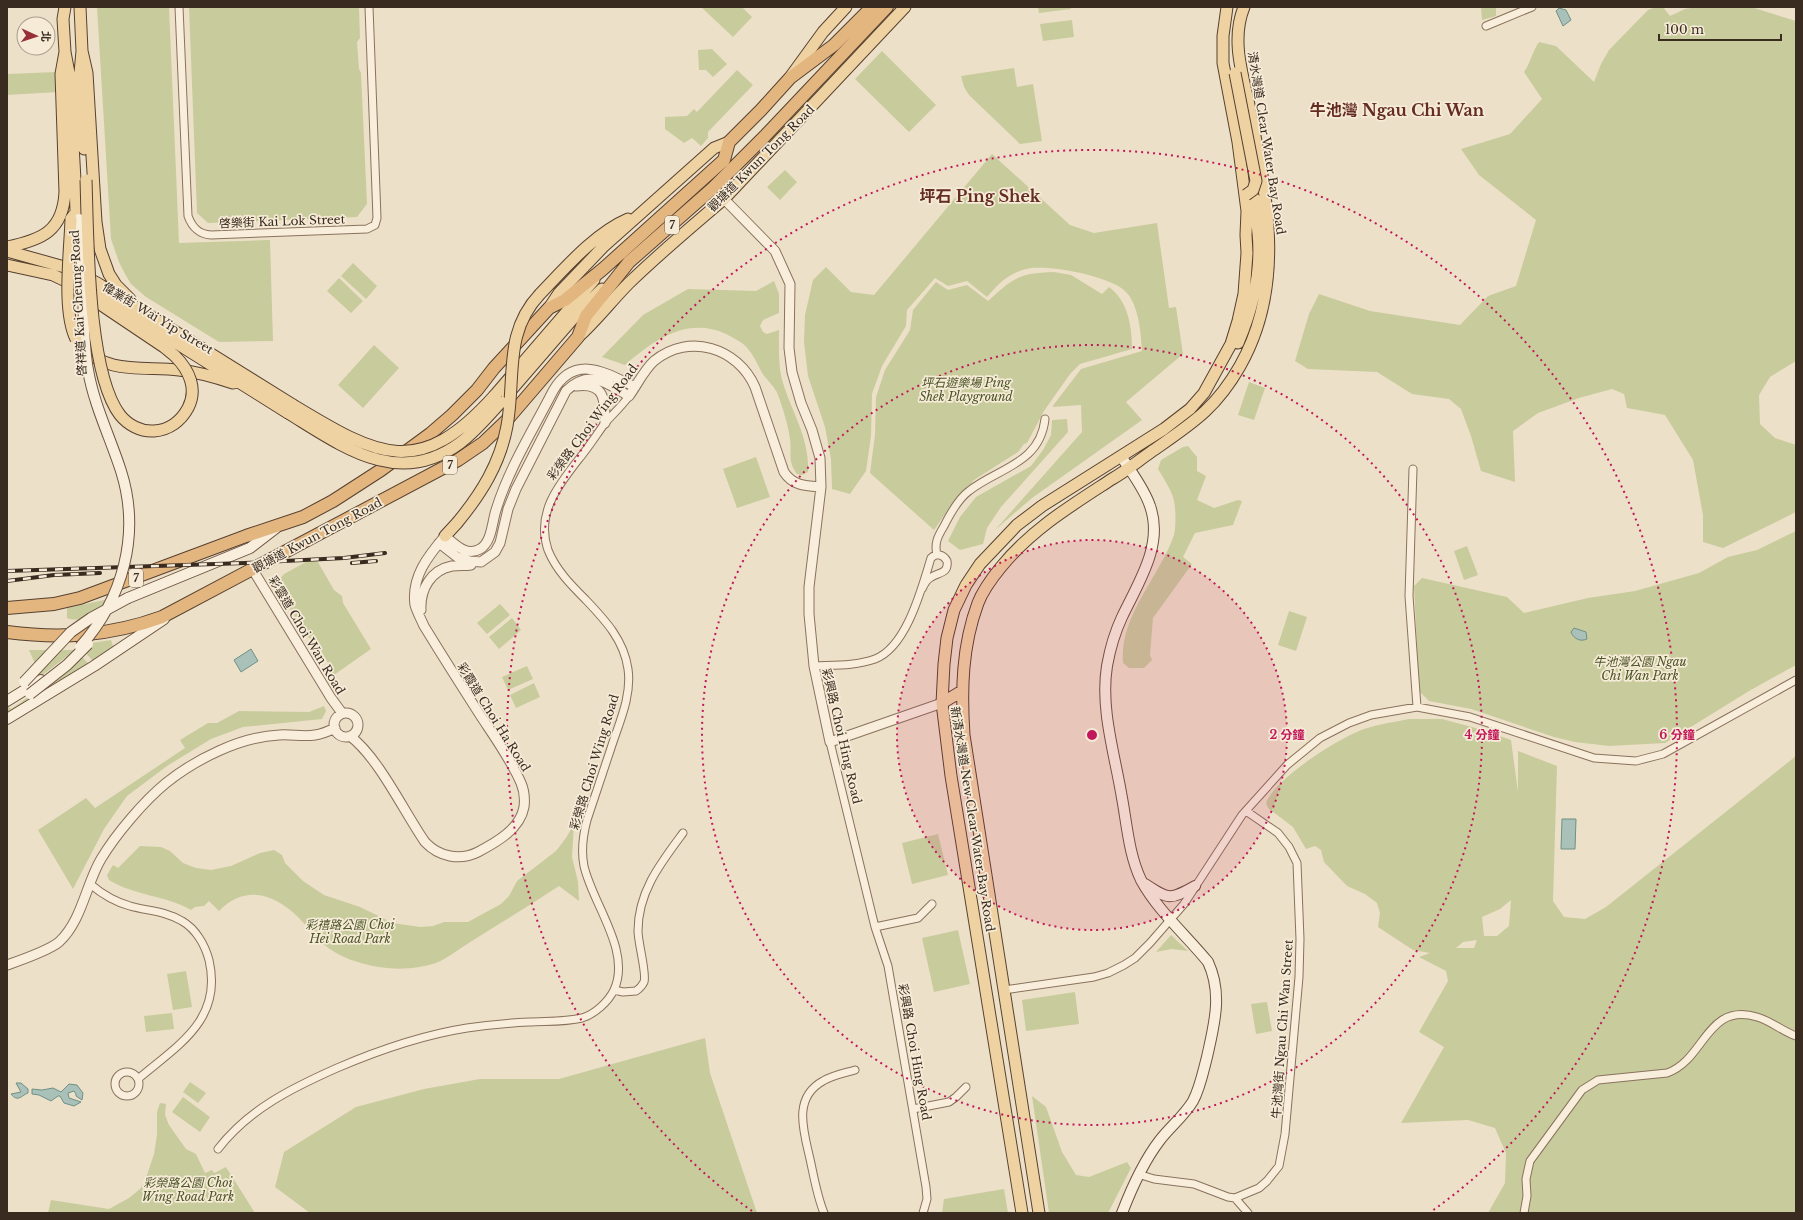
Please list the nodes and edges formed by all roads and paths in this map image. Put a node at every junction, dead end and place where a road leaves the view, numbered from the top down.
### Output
1 (65, 7) edge
2 (80, 7) edge
3 (179, 7) edge
4 (369, 7) edge
5 (846, 7) edge
6 (872, 7) edge
7 (887, 7) edge
8 (896, 7) edge
9 (905, 7) edge
10 (1244, 7) edge
11 (1532, 7) edge
12 (1226, 9) edge
13 (872, 24) junction
14 (1486, 26) dead end
15 (1238, 36) junction
16 (82, 51) junction
17 (65, 52) junction
18 (790, 78) junction
19 (729, 142) junction
20 (724, 199) junction
21 (76, 212) junction
22 (640, 214) junction
23 (7, 246) edge
24 (7, 250) edge
25 (630, 262) junction
26 (7, 265) edge
27 (603, 269) junction
28 (78, 286) junction
29 (1258, 293) junction
30 (92, 306) junction
31 (549, 308) junction
32 (576, 308) junction
33 (148, 315) junction
34 (578, 337) junction
35 (610, 380) junction
36 (247, 387) junction
37 (570, 387) junction
38 (635, 387) junction
39 (1204, 393) junction
40 (629, 396) junction
41 (291, 409) junction
42 (1207, 411) junction
43 (1045, 420) dead end
44 (605, 423) junction
45 (1121, 456) junction
46 (1129, 468) junction
47 (1413, 469) dead end
48 (821, 487) junction
49 (279, 525) junction
50 (442, 539) junction
51 (934, 556) junction
52 (481, 562) junction
53 (253, 570) junction
54 (922, 589) junction
55 (7, 608) edge
56 (172, 612) junction
57 (424, 626) junction
58 (7, 632) edge
59 (814, 666) junction
60 (1796, 680) edge
61 (962, 690) junction
62 (7, 696) edge
63 (7, 701) edge
64 (942, 703) junction
65 (1416, 707) junction
66 (7, 709) edge
67 (342, 713) junction
68 (7, 719) edge
69 (335, 728) junction
70 (350, 736) junction
71 (830, 742) junction
72 (1246, 811) junction
73 (682, 833) dead end
74 (1142, 882) junction
75 (90, 884) junction
76 (1195, 886) junction
77 (932, 904) dead end
78 (1171, 920) junction
79 (875, 926) junction
80 (7, 965) edge
81 (614, 990) junction
82 (1004, 990) junction
83 (1796, 1036) edge
84 (855, 1070) dead end
85 (138, 1079) dead end
86 (966, 1087) dead end
87 (913, 1109) junction
88 (218, 1149) dead end
89 (1138, 1174) junction
90 (1235, 1198) junction
91 (824, 1213) edge
92 (923, 1213) edge
93 (1022, 1213) edge
94 (1039, 1213) edge
95 (1122, 1213) edge
96 (1248, 1213) edge
97 (1524, 1213) edge

1 - 17 main road, 啓祥道 Kai Cheung Road
2 - 16 main road, 啓祥道 Kai Cheung Road
3 - 4 street, 啓樂街 Kai Lok Street
5 - 18 main road, 觀塘道 Kwun Tong Road
6 - 18 highway, 7
7 - 13 highway, 觀塘道 Kwun Tong Road / 7
8 - 13 highway
9 - 20 main road, 觀塘道 Kwun Tong Road
10 - 15 main road, 清水灣道 Clear Water Bay Road
11 - 14 street
12 - 39 main road
13 - 25 highway, 觀塘道 Kwun Tong Road / 7
15 - 29 main road, bridge
15 - 42 main road, 清水灣道 Clear Water Bay Road
16 - 30 main road, 啓祥道 Kai Cheung Road, bridge
16 - 33 main road
17 - 21 main road, 啓祥道 Kai Cheung Road
17 - 23 main road
18 - 19 highway, 觀塘道 Kwun Tong Road / 7
19 - 22 main road, 觀塘道 Kwun Tong Road
19 - 27 highway, 觀塘道 Kwun Tong Road / 7
20 - 34 main road, 觀塘道 Kwun Tong Road
20 - 48 street, 彩興路 Choi Hing Road
21 - 36 main road, bridge
21 - 63 main road, 啓祥道 Kai Cheung Road, bridge
22 - 31 main road, 觀塘道 Kwun Tong Road
22 - 50 main road, bridge
24 - 33 main road, 偉業街 Wai Yip Street
25 - 32 main road
25 - 34 highway, 觀塘道 Kwun Tong Road / 7
26 - 28 main road, 偉業街 Wai Yip Street
27 - 31 highway, 觀塘道 Kwun Tong Road / 7
27 - 32 main road
28 - 30 main road, bridge
28 - 36 main road, 偉業街 Wai Yip Street
29 - 39 main road
29 - 42 main road
30 - 66 main road, 啓祥道 Kai Cheung Road, bridge
31 - 49 highway, 觀塘道 Kwun Tong Road / 7
32 - 41 main road, bridge
33 - 41 main road, 偉業街 Wai Yip Street
34 - 53 highway, 觀塘道 Kwun Tong Road / 7
35 - 37 street
35 - 38 street
35 - 40 street
35 - 50 street
36 - 41 main road, 偉業街 Wai Yip Street
37 - 44 street
37 - 52 street
38 - 40 street, 彩榮路 Choi Wing Road
38 - 48 street, 彩榮路 Choi Wing Road
39 - 45 main road
40 - 44 street, 彩榮路 Choi Wing Road
42 - 46 main road, 清水灣道 Clear Water Bay Road
43 - 51 street
44 - 81 street, 彩榮路 Choi Wing Road
45 - 46 main road
45 - 64 main road, 新清水灣道 New Clear Water Bay Road
46 - 61 main road, 新清水灣道 New Clear Water Bay Road
46 - 74 main road
47 - 65 street
48 - 59 street, 彩興路 Choi Hing Road
49 - 55 highway, 觀塘道 Kwun Tong Road / 7
49 - 62 main road, bridge
50 - 52 street
50 - 57 street, 彩霞道 Choi Ha Road
51 - 54 street
51 - 54 street
52 - 57 street
53 - 56 highway, 觀塘道 Kwun Tong Road / 7
53 - 67 street, 彩雲道 Choi Wan Road
54 - 59 street
56 - 58 highway, 觀塘道 Kwun Tong Road / 7
56 - 68 main road
57 - 70 street, 彩霞道 Choi Ha Road
59 - 71 street, 彩興路 Choi Hing Road
60 - 65 street
61 - 64 main road
61 - 82 main road, 新清水灣道 New Clear Water Bay Road
64 - 71 street
64 - 93 main road, 新清水灣道 New Clear Water Bay Road
65 - 72 street
67 - 69 street
67 - 70 street
69 - 70 street, 彩霞道 Choi Ha Road
69 - 75 street
71 - 79 street, 彩興路 Choi Hing Road
72 - 76 street
72 - 90 street, 牛池灣街 Ngau Chi Wan Street
73 - 81 street
74 - 76 main road
74 - 78 main road
75 - 80 street
75 - 85 street
76 - 78 street
77 - 79 street
78 - 82 street
78 - 89 main road
79 - 87 street, 彩興路 Choi Hing Road
81 - 88 street, 彩榮路 Choi Wing Road
82 - 94 main road, 新清水灣道 New Clear Water Bay Road
83 - 97 street
84 - 91 street
86 - 87 street
87 - 92 street, 彩興路 Choi Hing Road
89 - 90 street
89 - 95 main road
90 - 96 street

